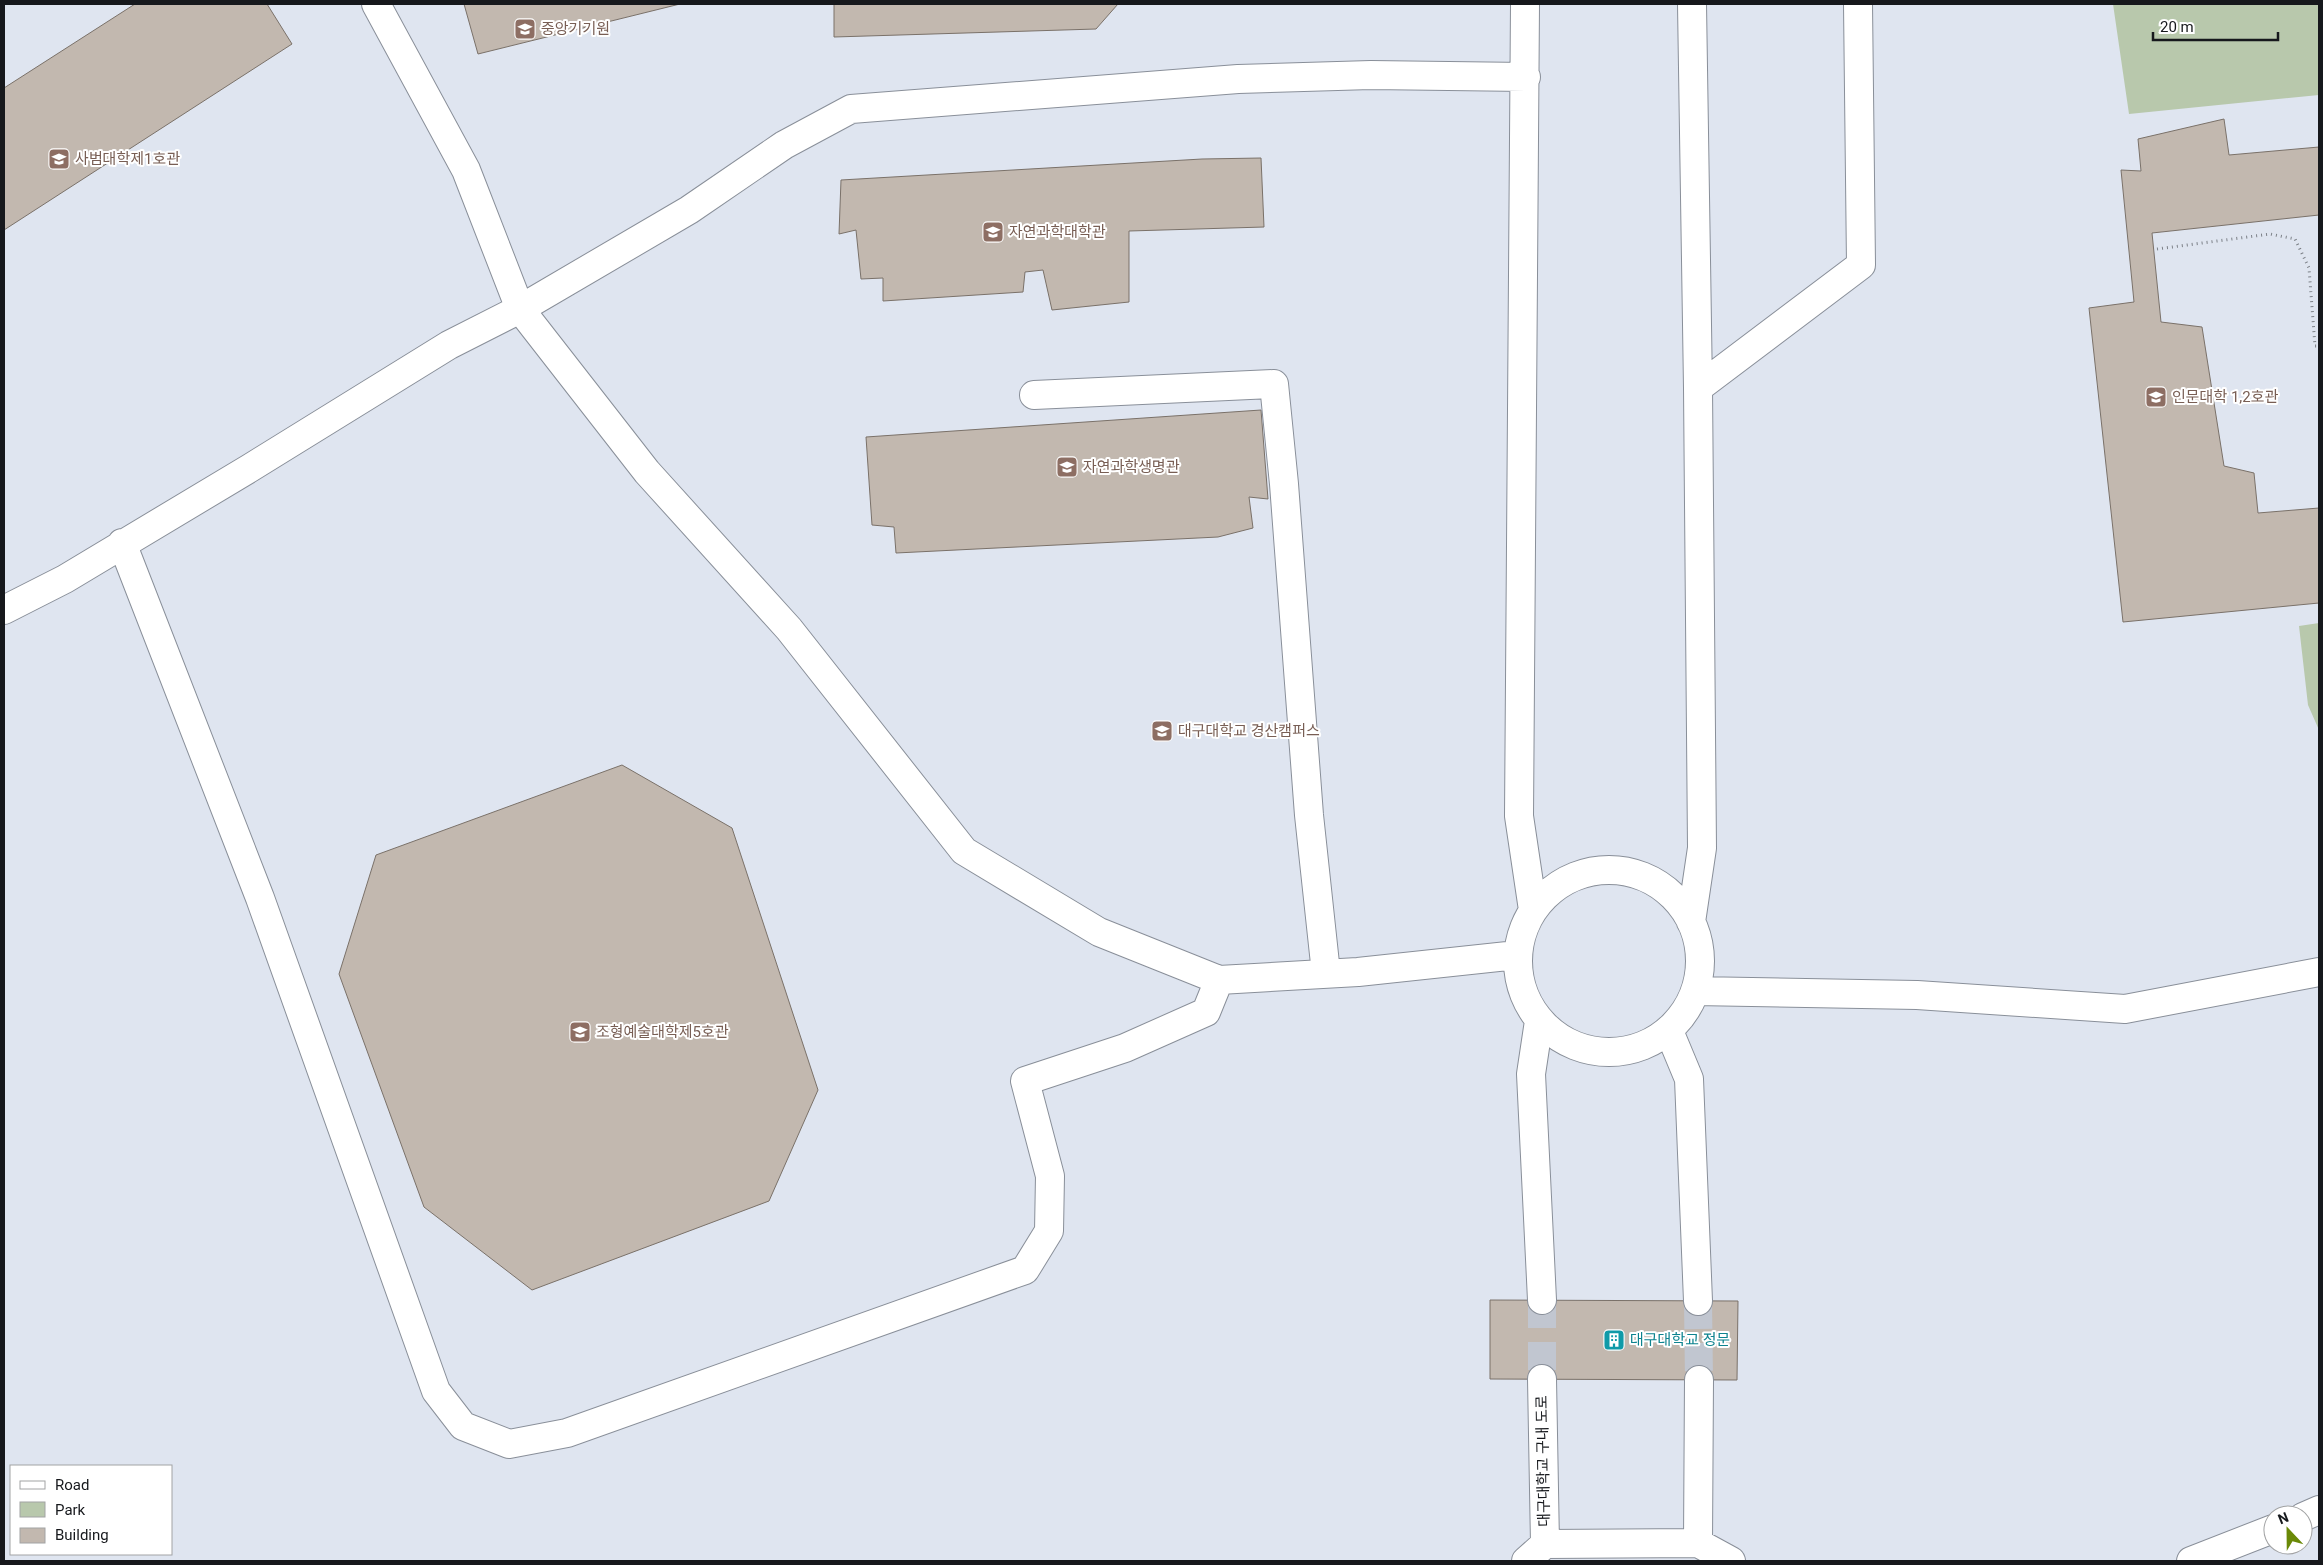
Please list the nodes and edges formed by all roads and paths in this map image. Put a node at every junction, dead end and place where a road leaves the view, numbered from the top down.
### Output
1 (376, 4) edge
2 (1525, 4) edge
3 (1692, 4) edge
4 (1858, 4) edge
5 (1526, 77) junction
6 (2157, 250) dead end
7 (520, 309) junction
8 (2319, 346) edge
9 (1698, 388) junction
10 (1034, 395) dead end
11 (122, 544) junction
12 (4, 610) edge
13 (1533, 910) junction
14 (1691, 922) junction
15 (1517, 955) junction
16 (2319, 972) edge
17 (1326, 973) junction
18 (1219, 980) junction
19 (1696, 991) junction
20 (1539, 1021) junction
21 (1669, 1031) junction
22 (1542, 1300) tunnel mouth
23 (1698, 1301) tunnel mouth
24 (1542, 1379) tunnel mouth
25 (1699, 1380) tunnel mouth
26 (2263, 1533) edge
27 (1698, 1543) junction
28 (1536, 1552) edge
29 (1731, 1561) edge
30 (2191, 1561) edge

1 - 7 street
2 - 5 street
3 - 9 street
4 - 9 street
5 - 7 street
5 - 13 street
6 - 8 path
7 - 11 street
7 - 18 street
9 - 14 street
10 - 17 street
11 - 12 street
11 - 18 street
13 - 14 street
13 - 15 street
14 - 19 street
15 - 17 street
15 - 20 street
16 - 19 street
17 - 18 street
19 - 21 street
20 - 21 street
20 - 22 street
21 - 23 street
24 - 28 street, 대구대학교 구내 도로
25 - 27 street
26 - 30 street
27 - 28 street
27 - 29 street

